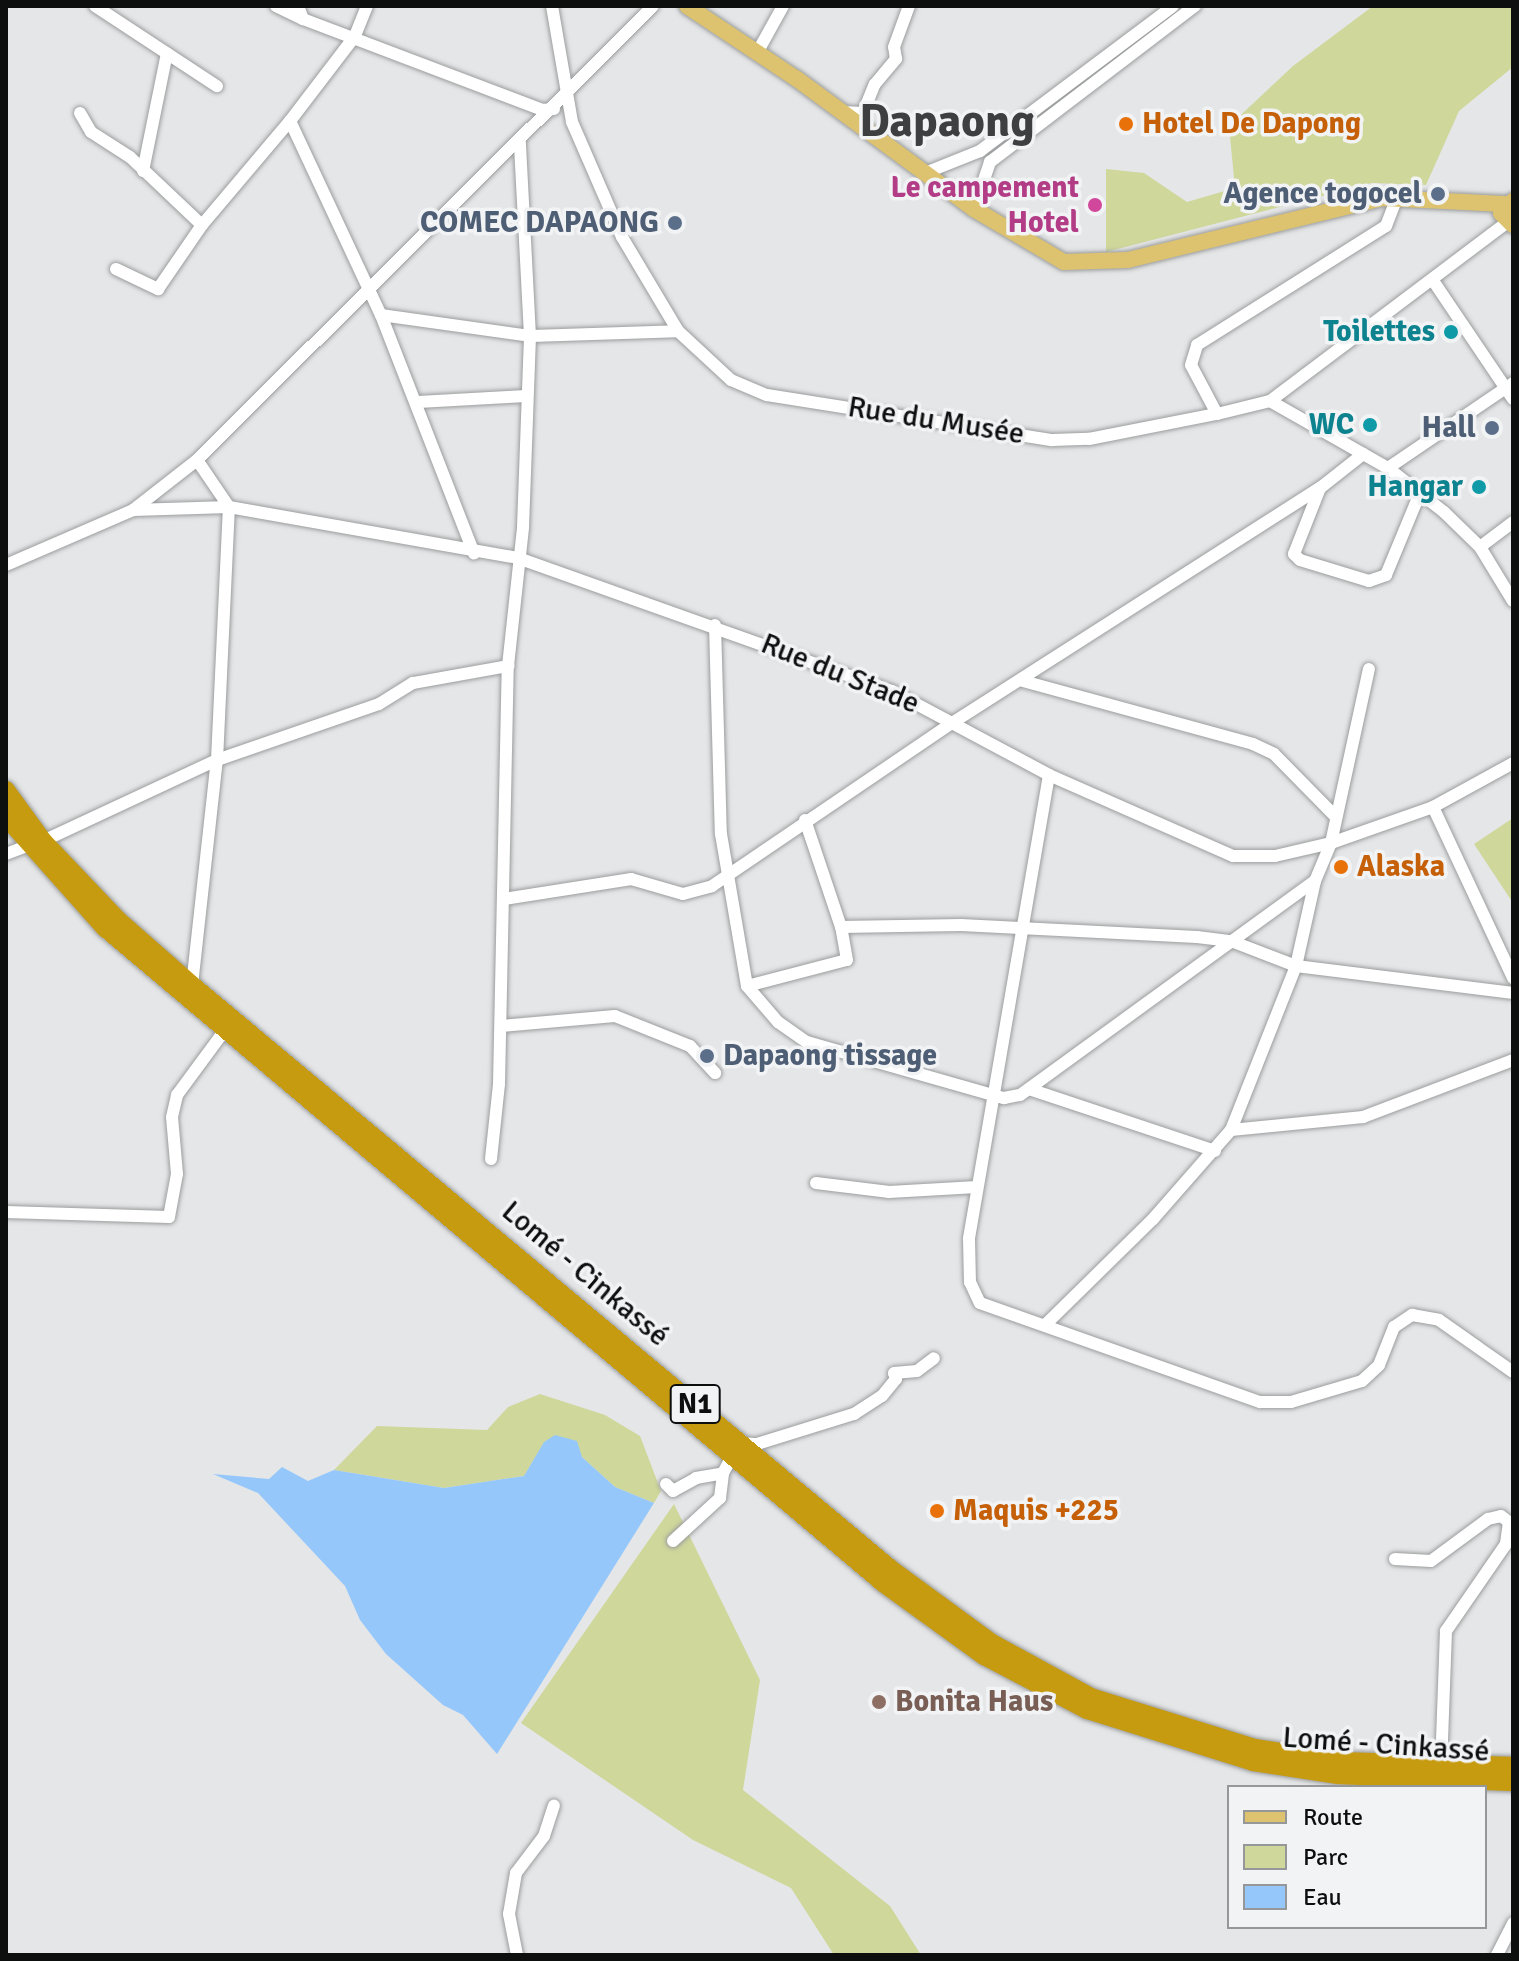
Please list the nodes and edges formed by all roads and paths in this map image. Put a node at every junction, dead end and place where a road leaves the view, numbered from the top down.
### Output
1 (95, 6) edge
2 (276, 6) edge
3 (298, 6) edge
4 (367, 6) edge
5 (552, 6) edge
6 (653, 6) edge
7 (687, 6) edge
8 (783, 6) edge
9 (909, 6) edge
10 (1173, 6) edge
11 (1195, 6) edge
12 (1159, 16) junction
13 (303, 19) junction
14 (1167, 28) junction
15 (355, 36) junction
16 (758, 51) junction
17 (167, 53) junction
18 (217, 86) dead end
19 (567, 96) junction
20 (554, 109) junction
21 (840, 111) junction
22 (80, 113) dead end
23 (290, 121) junction
24 (520, 142) junction
25 (143, 171) junction
26 (925, 173) junction
27 (1397, 197) junction
28 (974, 209) junction
29 (1508, 214) edge
30 (202, 225) junction
31 (116, 269) dead end
32 (1434, 282) junction
33 (370, 292) junction
34 (381, 315) junction
35 (678, 331) junction
36 (530, 336) junction
37 (1510, 390) edge
38 (526, 396) junction
39 (1270, 401) junction
40 (418, 402) junction
41 (1217, 414) junction
42 (1363, 454) junction
43 (197, 460) junction
44 (1388, 468) junction
45 (1320, 488) junction
46 (1420, 493) junction
47 (229, 507) junction
48 (133, 510) junction
49 (1513, 522) edge
50 (1480, 547) junction
51 (474, 553) junction
52 (518, 558) junction
53 (6, 565) edge
54 (1513, 601) edge
55 (715, 625) junction
56 (508, 666) junction
57 (1369, 669) dead end
58 (1023, 681) junction
59 (952, 723) junction
60 (217, 760) junction
61 (1513, 763) edge
62 (1049, 775) junction
63 (6, 790) edge
64 (1433, 807) junction
65 (1335, 816) junction
66 (6, 817) edge
67 (805, 820) junction
68 (35, 843) junction
69 (1331, 843) junction
70 (6, 854) edge
71 (727, 874) junction
72 (1315, 881) junction
73 (504, 899) junction
74 (841, 927) junction
75 (1026, 929) junction
76 (1231, 941) junction
77 (1296, 966) junction
78 (1513, 978) edge
79 (747, 986) junction
80 (188, 990) junction
81 (1513, 993) edge
82 (501, 1026) junction
83 (225, 1030) junction
84 (1513, 1060) edge
85 (715, 1073) dead end
86 (1029, 1089) junction
87 (990, 1094) junction
88 (1231, 1130) junction
89 (1215, 1151) junction
90 (491, 1159) dead end
91 (816, 1183) dead end
92 (977, 1187) junction
93 (6, 1212) edge
94 (1046, 1324) junction
95 (934, 1358) dead end
96 (1513, 1372) edge
97 (737, 1449) junction
98 (723, 1473) junction
99 (666, 1484) dead end
100 (673, 1541) dead end
101 (1395, 1559) dead end
102 (1089, 1704) junction
103 (1441, 1766) junction
104 (1513, 1766) edge
105 (1513, 1782) edge
106 (554, 1806) dead end
107 (1513, 1923) edge
108 (517, 1955) edge
109 (1497, 1955) edge

1 - 17 street
2 - 13 street
3 - 13 street
4 - 15 street
5 - 19 street, Rue du Musée
6 - 19 street
7 - 16 main road
8 - 16 street
9 - 21 street
10 - 12 street
11 - 14 street
12 - 14 street
12 - 26 street
13 - 15 street
14 - 28 street
15 - 20 street
15 - 23 street
16 - 21 main road
17 - 18 street
17 - 25 street
19 - 20 street
19 - 35 street, Rue du Musée
20 - 24 street
21 - 26 main road
22 - 25 street
23 - 30 street
23 - 33 street
24 - 33 street
24 - 36 street
25 - 30 street
26 - 28 main road
27 - 28 main road
27 - 29 main road
27 - 41 street
29 - 32 street, Rue du Musée
30 - 31 street
32 - 37 street
32 - 39 street, Rue du Musée
33 - 34 street
33 - 43 street
34 - 36 street
34 - 40 street
35 - 36 street
35 - 41 street, Rue du Musée
36 - 38 street
37 - 44 street
38 - 40 street
38 - 52 street
39 - 41 street, Rue du Musée
39 - 42 street
40 - 51 street
42 - 44 street
42 - 45 street
43 - 47 street
43 - 48 street
44 - 46 street
45 - 46 street
45 - 58 street
46 - 50 street
47 - 48 street, Rue du Stade
47 - 51 street, Rue du Stade
47 - 60 street
48 - 53 street
49 - 50 street
50 - 54 street
51 - 52 street, Rue du Stade
52 - 55 street, Rue du Stade
52 - 56 street
55 - 59 street, Rue du Stade
55 - 71 street
56 - 60 street
56 - 73 street
57 - 65 street
58 - 59 street
58 - 65 street
59 - 62 street, Rue du Stade
59 - 67 street
60 - 68 street
60 - 80 street
61 - 64 street, Rue du Stade
62 - 69 street, Rue du Stade
62 - 75 street
63 - 68 highway, Lomé - Cinkassé / N1
64 - 69 street, Rue du Stade
64 - 78 street
65 - 69 street
66 - 68 highway, Lomé - Cinkassé / N1
67 - 71 street
67 - 74 street
68 - 70 street
68 - 80 highway, Lomé - Cinkassé / N1
69 - 72 street
71 - 73 street
71 - 79 street
72 - 76 street
72 - 77 street
73 - 82 street
74 - 75 street
74 - 79 street
75 - 76 street
75 - 87 street
76 - 77 street
76 - 86 street
77 - 81 street
77 - 88 street
79 - 87 street
80 - 83 highway, Lomé - Cinkassé / N1
80 - 97 highway, Lomé - Cinkassé / N1
82 - 85 street
82 - 90 street
83 - 93 street
83 - 97 highway, Lomé - Cinkassé / N1
84 - 88 street
86 - 87 street
86 - 89 street
87 - 92 street
88 - 89 street
89 - 94 street
91 - 92 street
92 - 94 street
94 - 96 street
95 - 97 street
97 - 98 street
97 - 102 highway, Lomé - Cinkassé / N1
98 - 99 street
98 - 100 street
101 - 103 street
102 - 103 highway, Lomé - Cinkassé / N1
102 - 105 highway, Lomé - Cinkassé / N1
103 - 104 highway, Lomé - Cinkassé / N1
106 - 108 street
107 - 109 street

